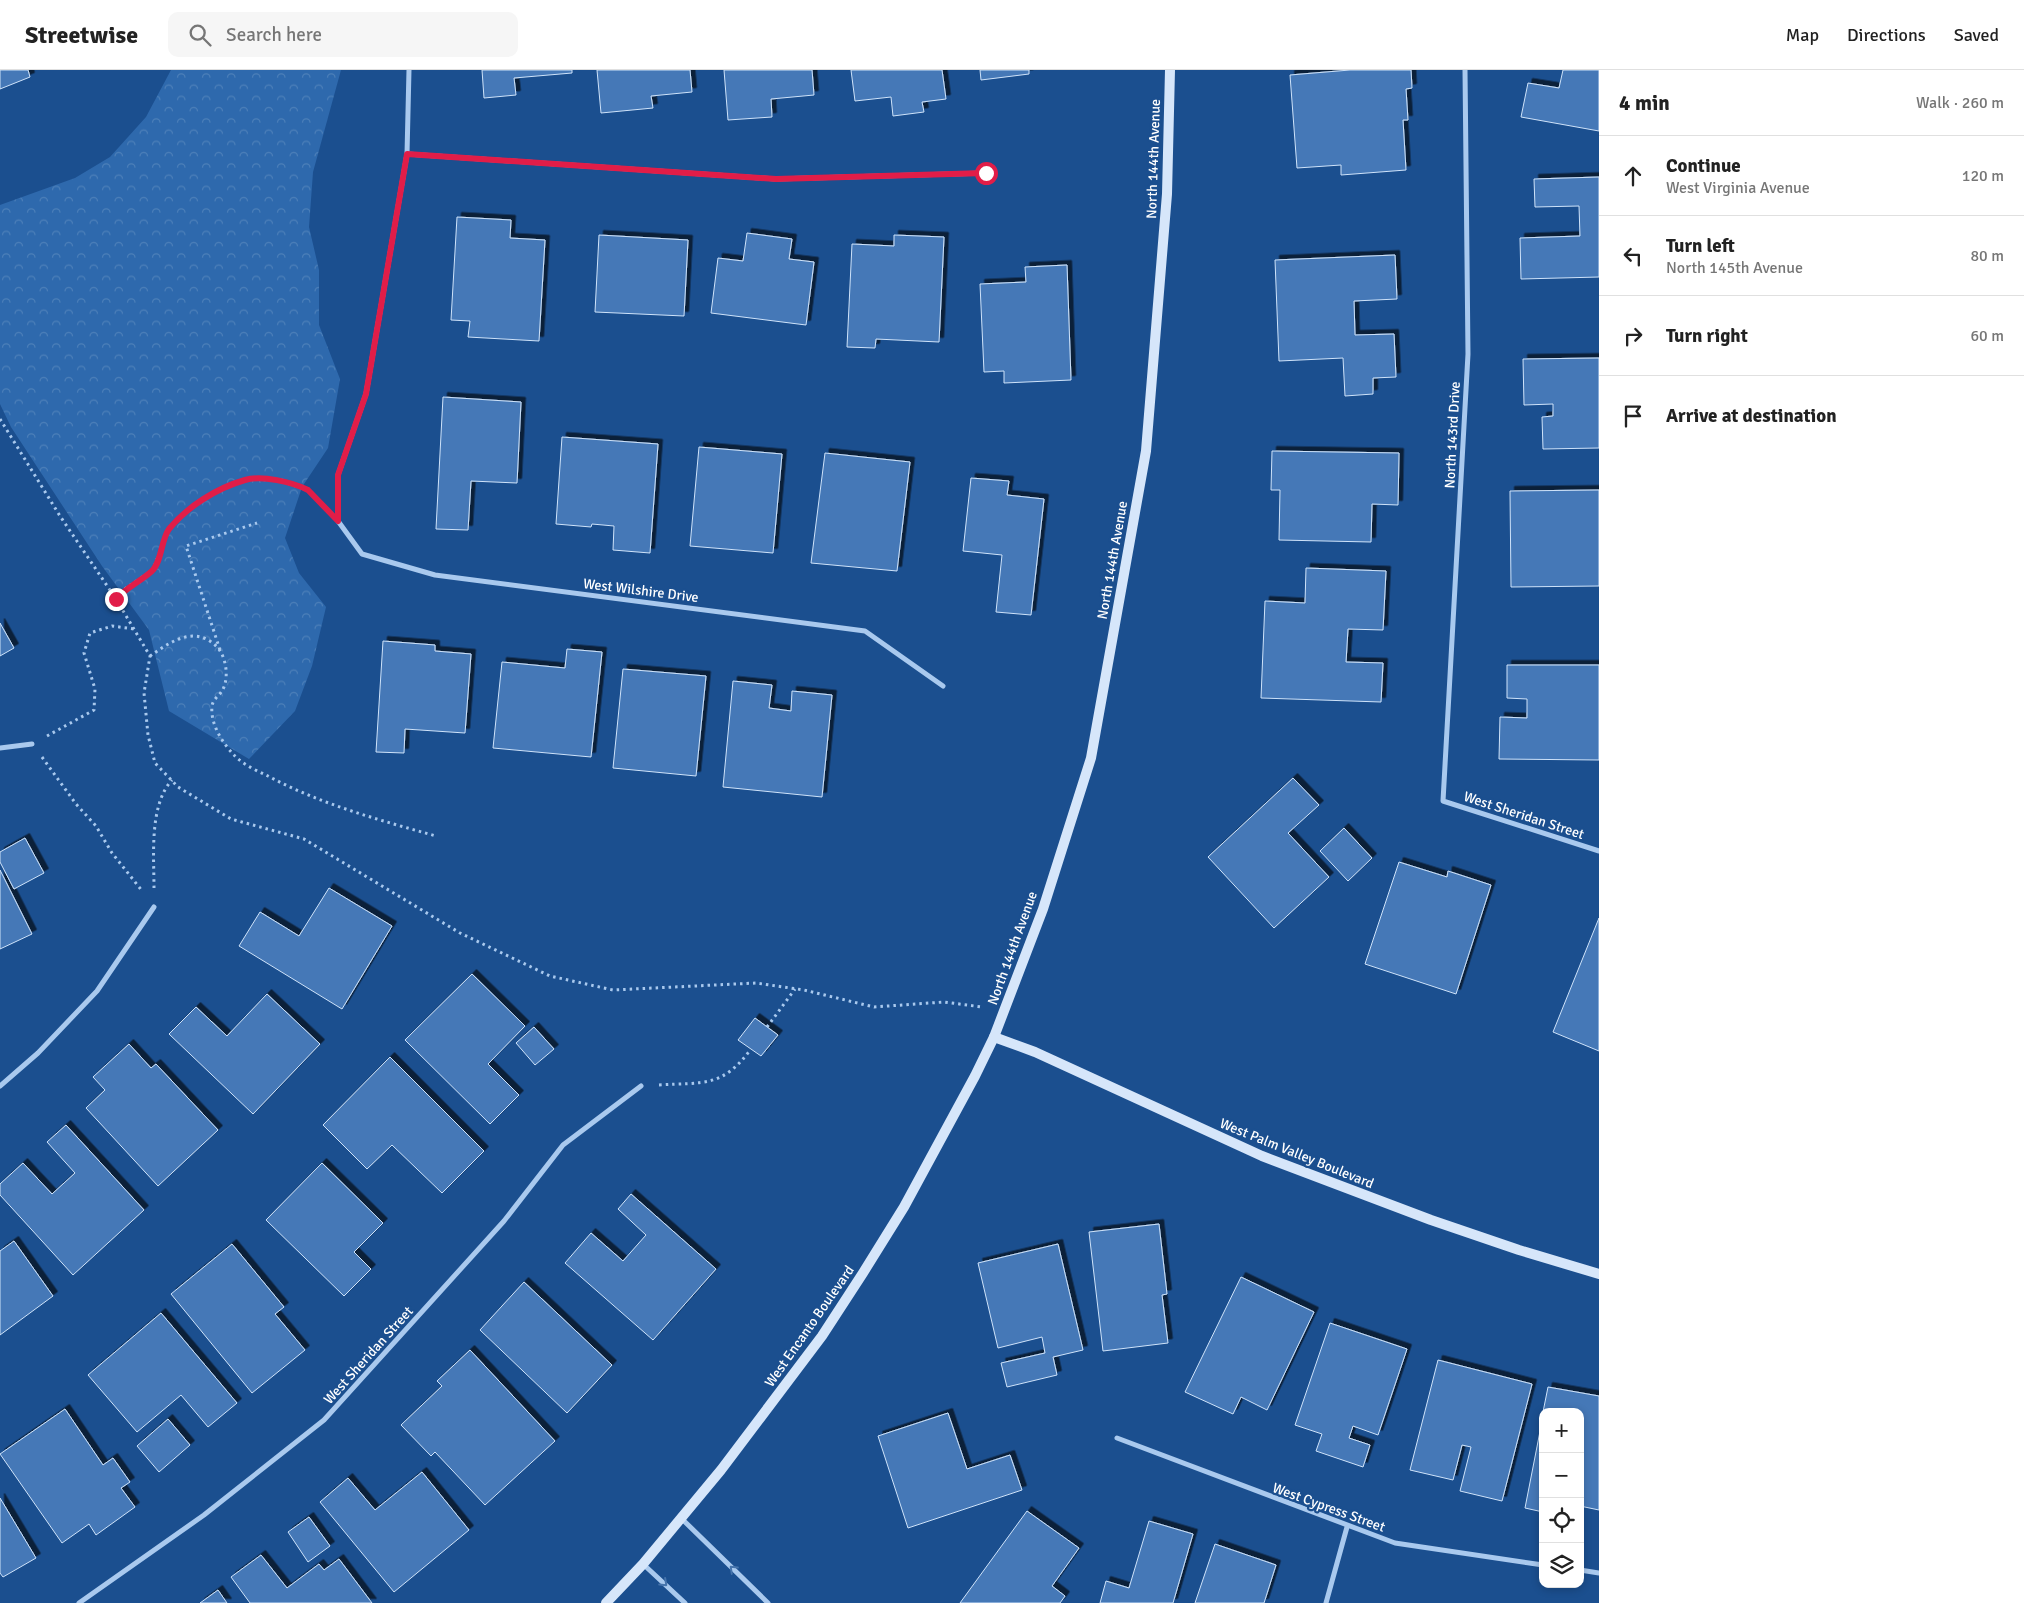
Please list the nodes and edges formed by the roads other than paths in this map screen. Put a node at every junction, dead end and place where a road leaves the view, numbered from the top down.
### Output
1 (409, 70) edge
2 (1170, 70) edge
3 (1465, 70) edge
4 (407, 154) junction
5 (986, 173) dead end
6 (943, 686) dead end
7 (32, 744) road end
8 (0, 748) edge
9 (1443, 801) joint
10 (1599, 851) edge
11 (154, 906) road end
12 (994, 1037) junction
13 (0, 1086) edge
14 (641, 1086) road end
15 (1599, 1274) edge
16 (1117, 1438) dead end
17 (681, 1518) junction
18 (1347, 1526) junction
19 (644, 1564) junction
20 (1539, 1564) edge
21 (1584, 1571) edge
22 (1599, 1573) edge
23 (79, 1603) edge
24 (606, 1603) edge
25 (686, 1603) edge
26 (768, 1603) edge
27 (1326, 1603) edge

1 - 4 street
2 - 12 main road, North 144th Avenue
3 - 9 street, North 143rd Drive
4 - 5 street
4 - 6 street, West Wilshire Drive
7 - 8 street
9 - 10 street, West Sheridan Street
11 - 13 street
12 - 15 main road, West Palm Valley Boulevard
12 - 17 main road, West Encanto Boulevard
14 - 23 street, West Sheridan Street
16 - 18 street, West Cypress Street
17 - 19 main road, West Encanto Boulevard
26 -> 17 street
18 - 20 street, West Cypress Street
18 - 27 street
19 - 24 main road, West Encanto Boulevard
19 -> 25 street
21 - 22 street

